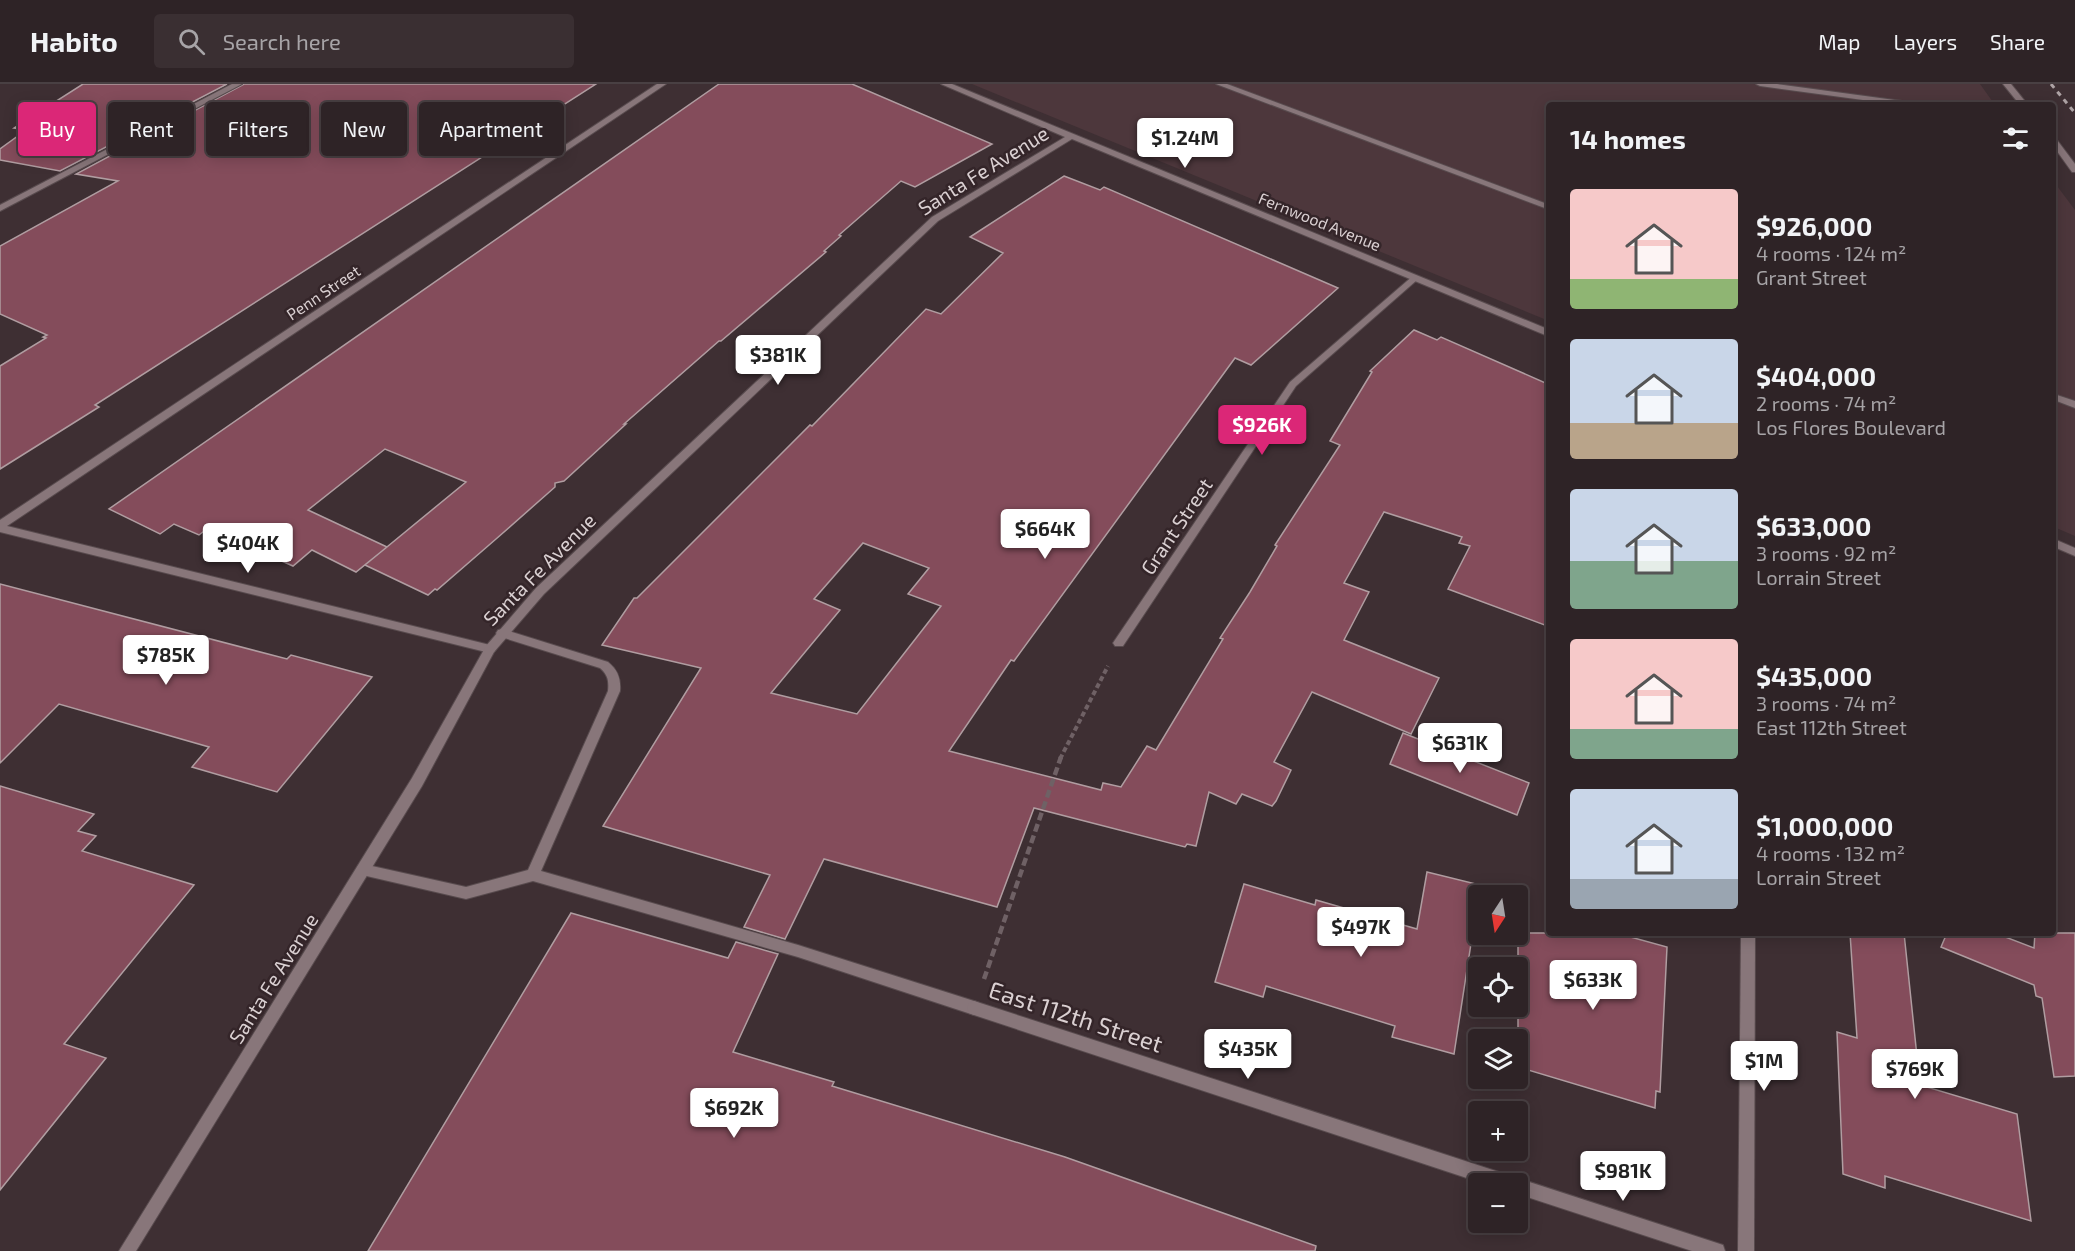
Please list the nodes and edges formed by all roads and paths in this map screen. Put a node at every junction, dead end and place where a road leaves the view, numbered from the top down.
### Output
1 (238, 84) edge
2 (662, 84) edge
3 (945, 84) edge
4 (1220, 84) edge
5 (1760, 84) edge
6 (2007, 84) edge
7 (1895, 102) edge
8 (2022, 102) edge
9 (1072, 136) junction
10 (2056, 145) edge
11 (2075, 170) edge
12 (1546, 206) edge
13 (0, 208) edge
14 (1414, 278) junction
15 (1546, 332) edge
16 (2056, 398) edge
17 (2075, 405) edge
18 (0, 527) edge
19 (2056, 544) edge
20 (2075, 552) edge
21 (502, 633) junction
22 (1119, 643) joint
23 (490, 649) junction
24 (363, 870) junction
25 (533, 875) junction
26 (1748, 936) edge
27 (974, 1008) junction
28 (1477, 1173) edge
29 (1528, 1189) edge
30 (127, 1251) edge
31 (1717, 1251) edge
32 (1746, 1251) edge

1 - 13 street
2 - 18 street, Penn Street
3 - 9 street, Fernwood Avenue
4 - 12 street
5 - 7 street
6 - 8 street
9 - 14 street, Fernwood Avenue
9 - 21 street, Santa Fe Avenue
10 - 11 street
14 - 15 street, Fernwood Avenue
14 - 22 street, Grant Street
16 - 17 street
18 - 23 street
19 - 20 street
21 - 23 street, Santa Fe Avenue
21 - 25 street
22 - 27 path
23 - 24 street, Santa Fe Avenue
24 - 25 street
24 - 30 street, Santa Fe Avenue
25 - 27 street, East 112th Street
26 - 32 street
27 - 28 street, East 112th Street
29 - 31 street

